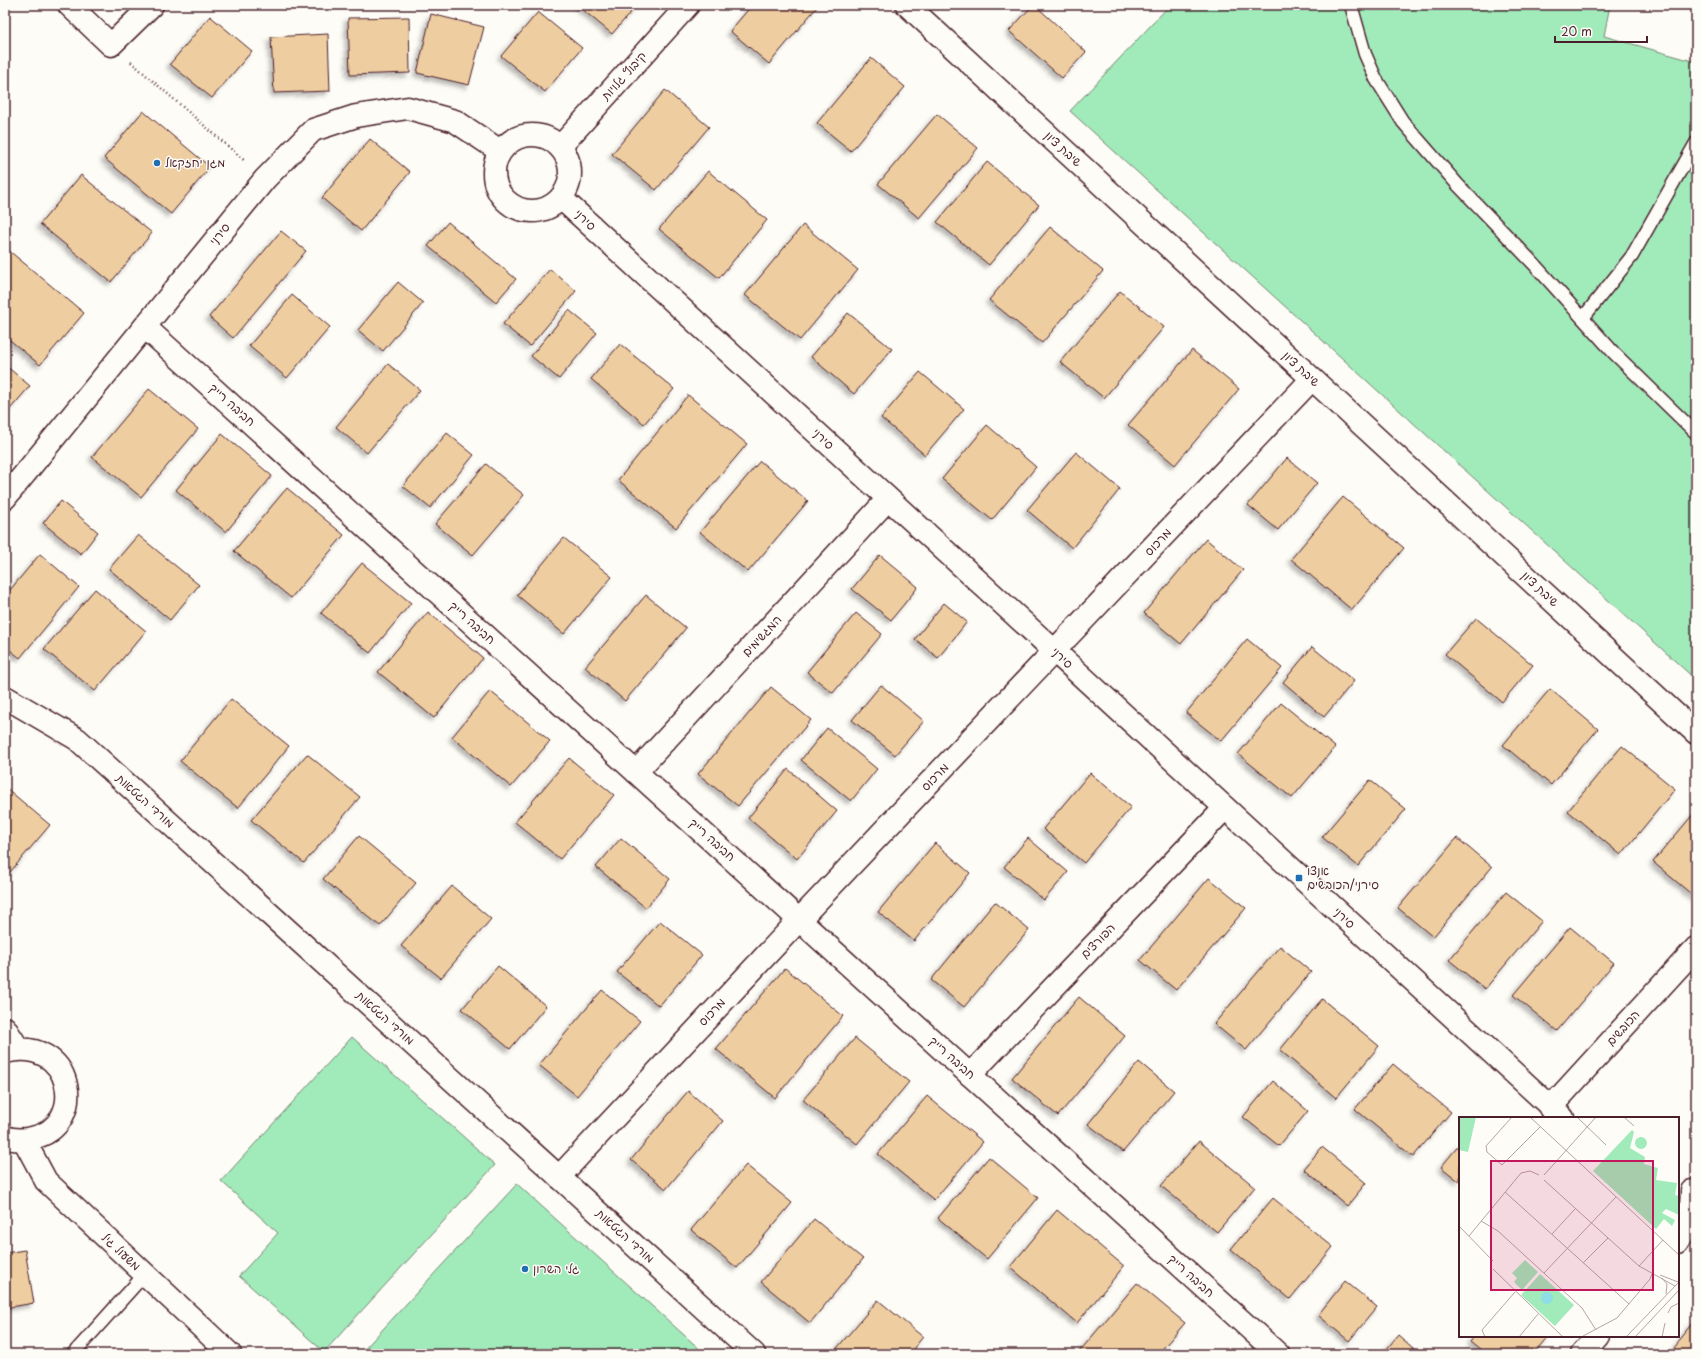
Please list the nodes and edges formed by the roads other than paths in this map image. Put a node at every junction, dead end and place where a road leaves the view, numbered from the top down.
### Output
1 (68, 5) edge
2 (152, 5) edge
3 (688, 5) edge
4 (907, 5) edge
5 (1351, 5) edge
6 (1696, 142) edge
7 (560, 147) junction
8 (500, 151) junction
9 (561, 198) junction
10 (1583, 318) junction
11 (145, 326) junction
12 (1312, 379) junction
13 (1696, 433) edge
14 (5, 498) edge
15 (888, 499) junction
16 (1054, 651) junction
17 (5, 698) edge
18 (1696, 733) edge
19 (636, 772) junction
20 (1225, 808) junction
21 (799, 920) junction
22 (1696, 948) edge
23 (5, 1028) edge
24 (12, 1050) edge
25 (970, 1075) junction
26 (1557, 1113) edge
27 (14, 1138) edge
28 (559, 1177) junction
29 (1691, 1191) edge
30 (1679, 1240) edge
31 (145, 1274) junction
32 (1597, 1337) edge
33 (73, 1354) edge
34 (230, 1354) edge
35 (754, 1354) edge
36 (1278, 1354) edge
37 (1582, 1354) edge

1 - 2 street
3 - 7 street, קיבוץ גלויות
4 - 12 street, שיבת ציון
5 - 10 lane
6 - 10 lane
7 - 8 street
7 - 9 street
8 - 9 street
8 - 11 street, סירני
9 - 15 street, סירני
10 - 13 lane
11 - 14 street, סירני
11 - 19 street, חביבה רייך
12 - 16 street, מרכוס
12 - 18 street, שיבת ציון
15 - 16 street, סירני
15 - 19 street, המגשימים
16 - 20 street, סירני
16 - 21 street, מרכוס
17 - 28 street, מורדי הגטאות
19 - 21 street, חביבה רייך
20 - 25 street, הפורצים
20 - 26 street, סירני
21 - 25 street, חביבה רייך
21 - 28 street, מרכוס
22 - 26 street, הכובשים
23 - 24 street
24 - 27 street
25 - 36 street, חביבה רייך
27 - 31 street, משעול גיל
28 - 35 street, מורדי הגטאות
29 - 30 street
31 - 33 lane
31 - 34 street, משעול גיל
32 - 37 street

